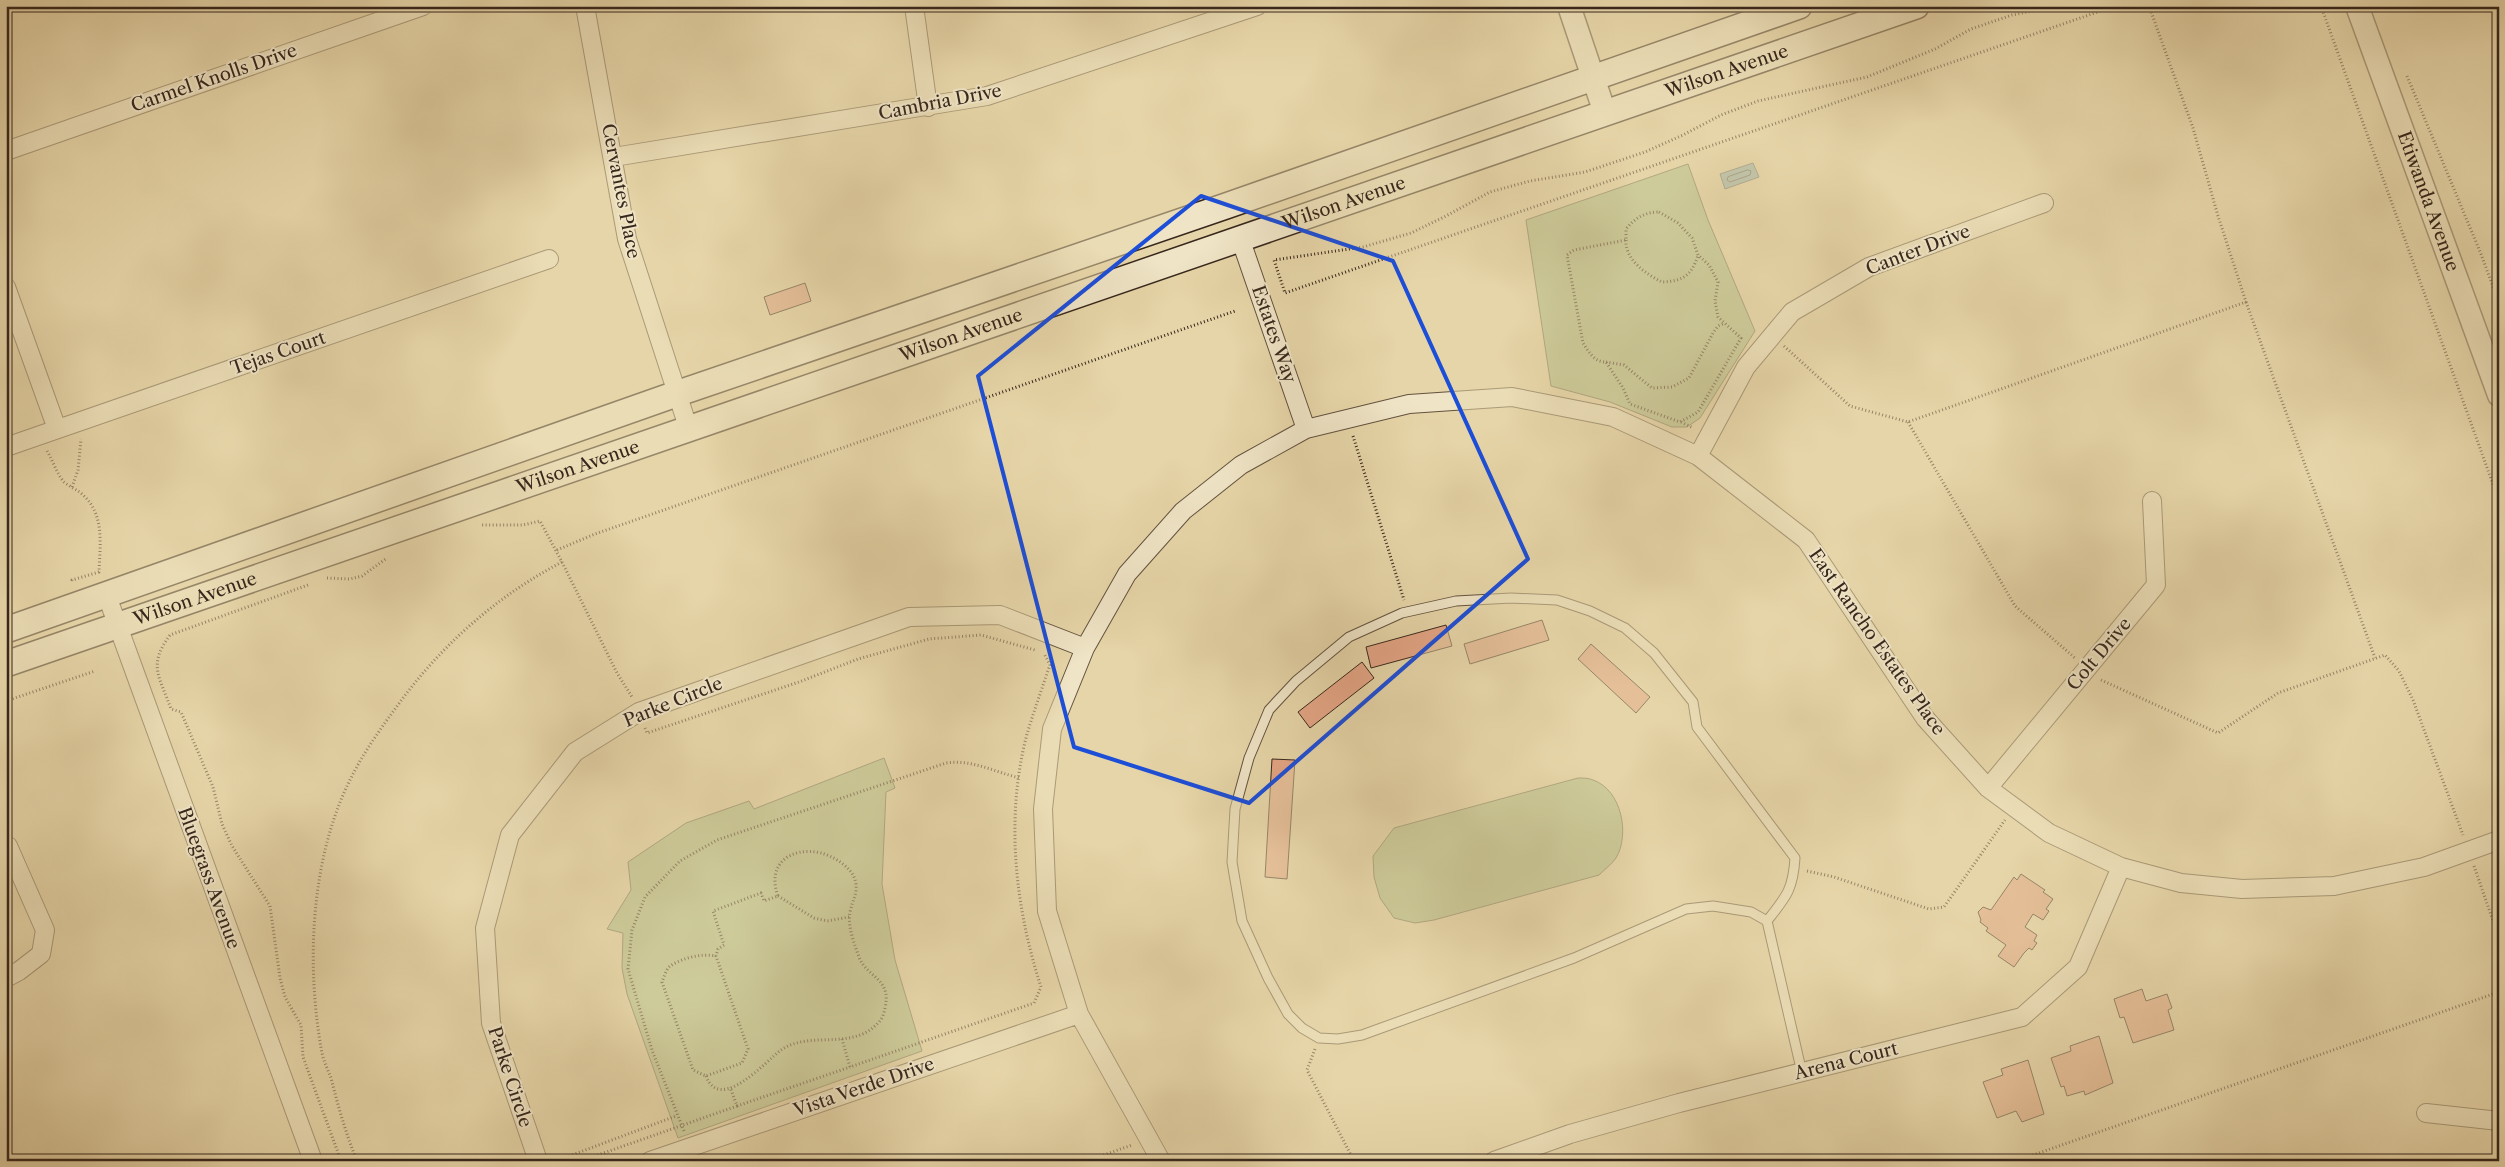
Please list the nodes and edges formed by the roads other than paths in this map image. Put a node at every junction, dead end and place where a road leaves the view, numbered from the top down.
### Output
1 (423, 6) edge
2 (585, 6) edge
3 (914, 6) edge
4 (1257, 6) edge
5 (1569, 6) edge
6 (1799, 6) edge
7 (1916, 6) edge
8 (2357, 6) edge
9 (1593, 78) junction
10 (928, 107) junction
11 (1605, 113) junction
12 (6, 151) edge
13 (614, 157) junction
14 (2044, 203) dead end
15 (1240, 238) junction
16 (549, 259) dead end
17 (6, 287) edge
18 (676, 394) junction
19 (2499, 395) edge
20 (57, 429) junction
21 (1306, 429) junction
22 (689, 430) junction
23 (6, 447) edge
24 (1698, 456) junction
25 (2152, 501) dead end
26 (107, 596) junction
27 (119, 627) junction
28 (6, 630) edge
29 (1085, 648) junction
30 (6, 664) edge
31 (1988, 788) junction
32 (2499, 840) edge
33 (8, 846) dead end
34 (2121, 867) junction
35 (1767, 921) junction
36 (6, 978) edge
37 (1079, 1014) junction
38 (1802, 1073) junction
39 (2426, 1113) dead end
40 (2499, 1121) edge
41 (313, 1161) edge
42 (538, 1161) edge
43 (650, 1161) edge
44 (1161, 1161) edge
45 (1494, 1161) edge

1 - 12 street, Carmel Knolls Drive
2 - 13 street, Cervantes Place
3 - 10 street
4 - 10 street, Cambria Drive
5 - 9 street
6 - 9 main road, Wilson Avenue
7 - 11 main road, Wilson Avenue
8 - 19 street, Etiwanda Avenue
9 - 11 street
9 - 18 main road, Wilson Avenue
10 - 13 street, Cambria Drive
11 - 15 main road, Wilson Avenue
13 - 18 street, Cervantes Place
14 - 24 street, Canter Drive
15 - 21 street, Estates Way
15 - 22 main road, Wilson Avenue
16 - 20 street, Tejas Court
17 - 20 street
18 - 22 street, Cervantes Place
18 - 26 main road, Wilson Avenue
20 - 23 street, Tejas Court
21 - 24 street, East Rancho Estates Place
21 - 29 street, East Rancho Estates Place
22 - 27 main road, Wilson Avenue
24 - 31 street, East Rancho Estates Place
25 - 31 street, Colt Drive
26 - 27 street, Bluegrass Avenue
26 - 28 main road, Wilson Avenue
27 - 30 main road, Wilson Avenue
27 - 41 street, Bluegrass Avenue
29 - 37 street, East Rancho Estates Place
29 - 42 street, Parke Circle
31 - 34 street, East Rancho Estates Place
32 - 34 street, East Rancho Estates Place
33 - 36 street
34 - 38 street, Arena Court
35 - 35 lane
35 - 38 lane
37 - 43 street, Vista Verde Drive
37 - 44 street, East Rancho Estates Place
38 - 45 street, Arena Court
39 - 40 street

